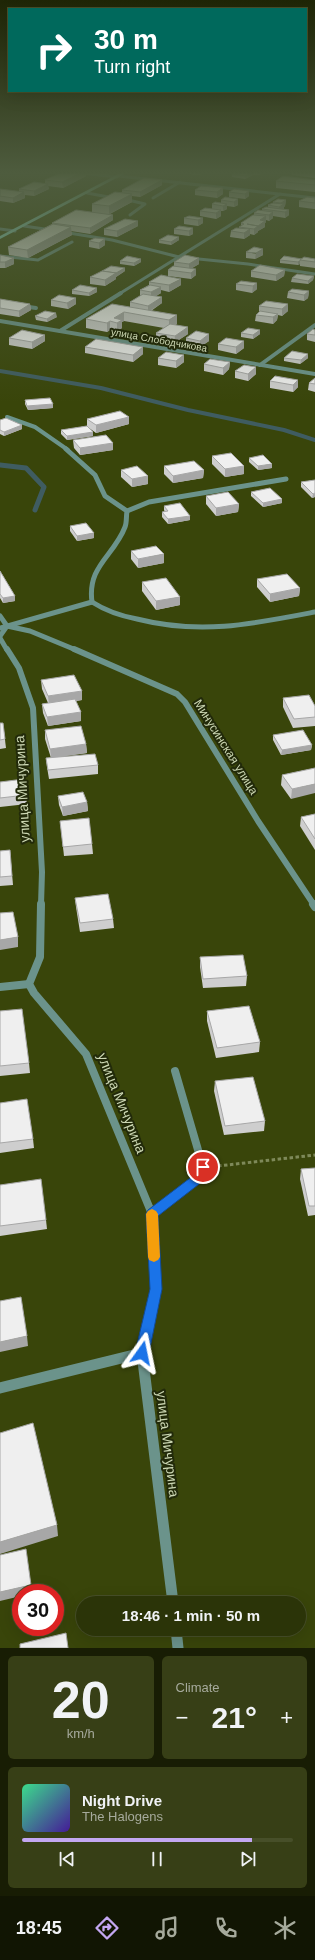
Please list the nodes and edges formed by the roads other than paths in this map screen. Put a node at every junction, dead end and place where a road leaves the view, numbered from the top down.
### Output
1 (61, 248) edge
2 (143, 248) edge
3 (194, 248) edge
4 (0, 256) edge
5 (179, 257) junction
6 (315, 274) edge
7 (14, 305) edge
8 (36, 308) dead end
9 (0, 321) edge
10 (315, 325) edge
11 (60, 331) junction
12 (260, 365) junction
13 (315, 374) edge
14 (4, 416) edge
15 (286, 479) dead end
16 (127, 511) junction
17 (92, 602) junction
18 (315, 612) edge
19 (0, 616) edge
20 (3, 627) edge
21 (0, 638) edge
22 (315, 907) edge
23 (29, 984) junction
24 (0, 987) edge
25 (175, 1071) dead end
26 (152, 1214) junction
27 (142, 1353) junction
28 (0, 1388) edge
29 (172, 1596) edge
30 (177, 1636) edge
31 (178, 1648) edge

1 - 4 street
2 - 5 street
3 - 5 street
5 - 6 street
5 - 11 street
7 - 8 street
9 - 11 street, улица Слободчикова
10 - 12 street
11 - 12 street, улица Слободчикова
12 - 13 street, улица Слободчикова
14 - 16 street
15 - 16 street
16 - 17 street
17 - 18 street
17 - 20 street
19 - 20 street
20 - 21 street, улица Мичурина
20 - 22 street, Минусинская улица
21 - 23 street, улица Мичурина
23 - 24 street
23 - 26 street, улица Мичурина
25 - 26 street
26 - 27 street, улица Мичурина
27 - 28 street
27 - 29 street, улица Мичурина
30 - 31 street

